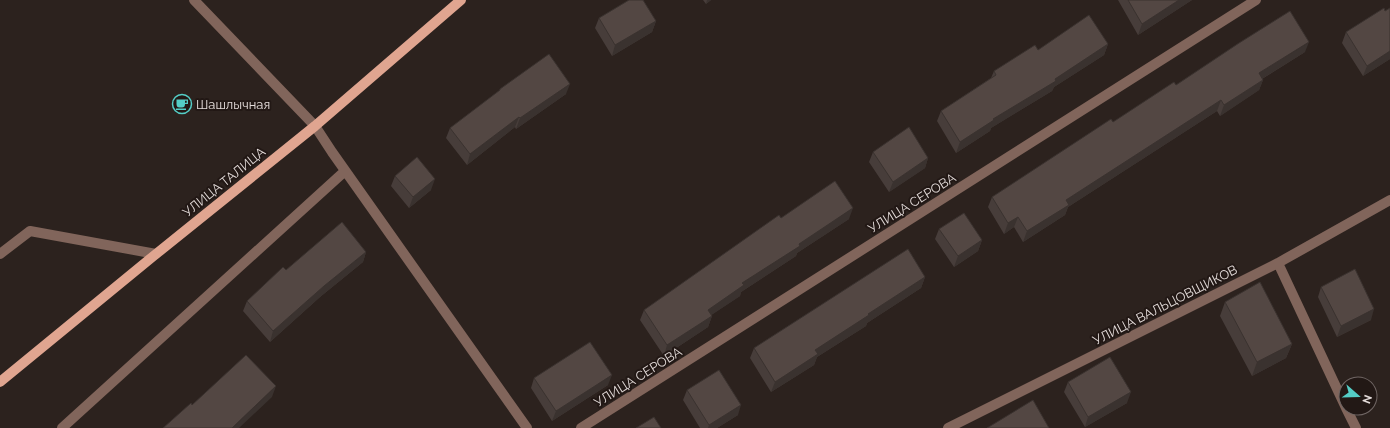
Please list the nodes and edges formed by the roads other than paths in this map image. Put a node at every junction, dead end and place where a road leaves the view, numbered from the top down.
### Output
1 (194, 0) edge
2 (461, 0) edge
3 (1256, 0) edge
4 (315, 126) junction
5 (345, 171) junction
6 (1390, 200) edge
7 (0, 254) edge
8 (156, 254) junction
9 (1278, 263) junction
10 (0, 382) edge
11 (1338, 391) edge
12 (1350, 416) edge
13 (62, 428) edge
14 (527, 428) edge
15 (581, 428) edge
16 (948, 428) edge
17 (1356, 428) edge

1 - 4 street
2 - 4 main road, УЛИЦА ТАЛИЦА
3 - 15 street, УЛИЦА СЕРОВА
4 - 5 street
4 - 8 main road, УЛИЦА ТАЛИЦА
5 - 13 street
5 - 14 street
6 - 9 street, УЛИЦА ВАЛЬЦОВЩИКОВ
7 - 8 street
8 - 10 main road, УЛИЦА ТАЛИЦА
9 - 11 street
9 - 16 street, УЛИЦА ВАЛЬЦОВЩИКОВ
12 - 17 street

